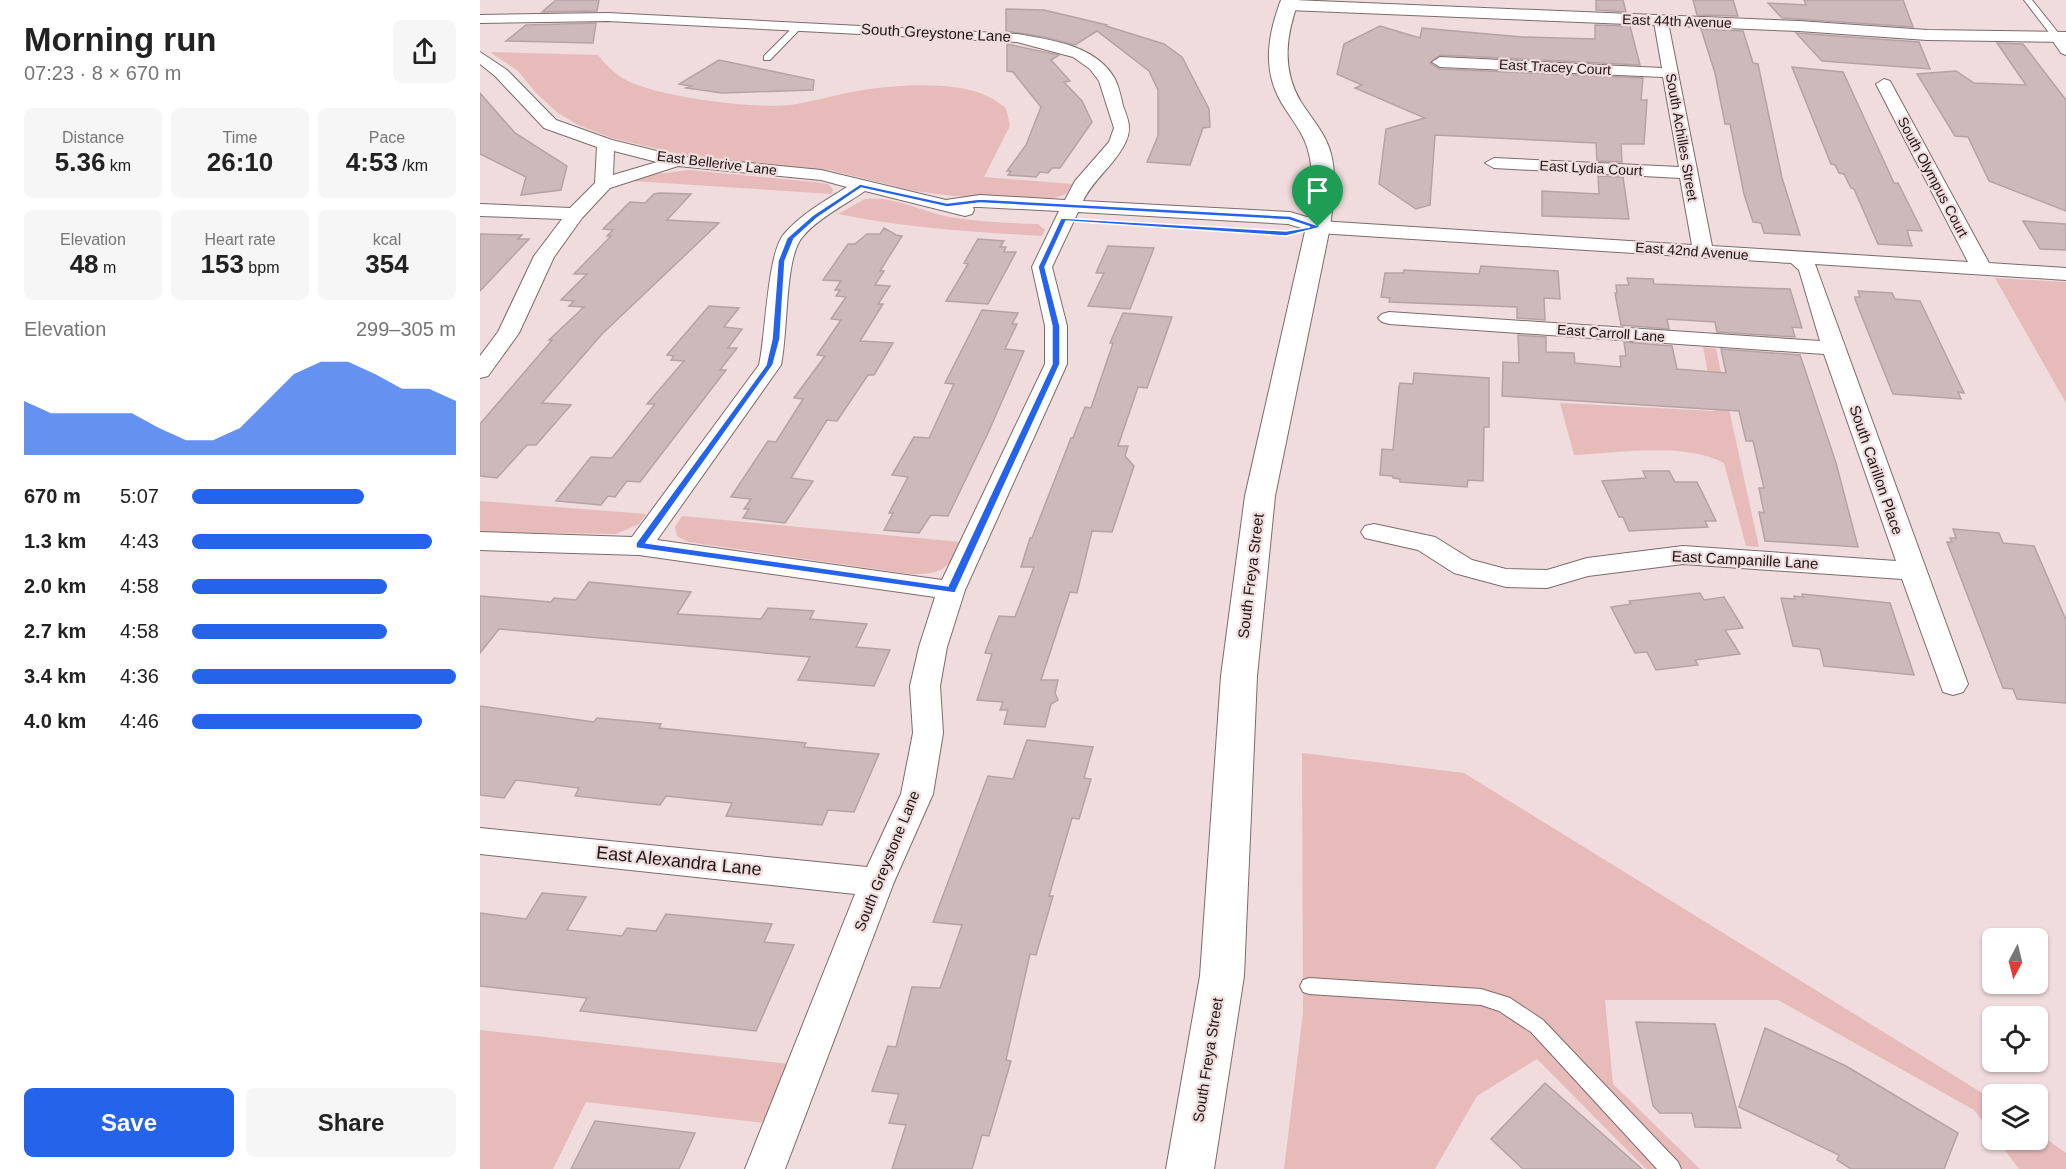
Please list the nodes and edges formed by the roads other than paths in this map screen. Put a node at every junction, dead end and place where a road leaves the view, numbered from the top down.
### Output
1 (2028, 0) edge
2 (1289, 3) edge
3 (484, 13) edge
4 (1661, 22) junction
5 (799, 26) junction
6 (2063, 41) edge
7 (480, 57) edge
8 (767, 58) dead end
9 (1440, 62) dead end
10 (1670, 73) junction
11 (1884, 84) dead end
12 (606, 144) junction
13 (677, 161) junction
14 (1494, 163) dead end
15 (1688, 173) junction
16 (603, 184) junction
17 (860, 186) junction
18 (480, 210) edge
19 (1067, 212) junction
20 (576, 214) junction
21 (1318, 227) junction
22 (1703, 252) junction
23 (1797, 258) junction
24 (1982, 269) junction
25 (2066, 274) edge
26 (1389, 318) dead end
27 (1833, 348) junction
28 (480, 371) edge
29 (1374, 532) dead end
30 (480, 541) edge
31 (639, 546) junction
32 (1912, 571) junction
33 (951, 590) junction
34 (1953, 684) dead end
35 (480, 841) edge
36 (877, 882) junction
37 (1309, 986) dead end
38 (765, 1169) edge
39 (1190, 1169) edge
40 (1671, 1169) edge

1 - 6 lane
2 - 4 main road, East 44th Avenue
2 - 21 main road, South Freya Street
3 - 5 street, South Greystone Lane
4 - 6 main road, East 44th Avenue
4 - 10 street, South Achilles Street
5 - 8 lane
5 - 19 street, South Greystone Lane
7 - 12 street, East Bellerive Lane
9 - 10 street, East Tracey Court
10 - 15 street, South Achilles Street
11 - 24 street, South Olympus Court
12 - 13 street, East Bellerive Lane
12 - 16 street
13 - 16 street
13 - 17 street, East Bellerive Lane
14 - 15 street, East Lydia Court
15 - 22 street, South Achilles Street
16 - 20 street
17 - 19 street, East Bellerive Lane
17 - 31 street
18 - 20 street
19 - 21 street, East Bellerive Lane
19 - 33 street, South Greystone Lane
20 - 28 street
21 - 22 street, East 42nd Avenue
21 - 39 main road, South Freya Street
22 - 23 street, East 42nd Avenue
23 - 24 street, East 42nd Avenue
23 - 27 street, South Carillon Place
24 - 25 street, East 42nd Avenue
26 - 27 street, East Carroll Lane
27 - 32 street, South Carillon Place
29 - 32 street, East Campanille Lane
30 - 31 street
31 - 33 street
32 - 34 street, South Carillon Place
33 - 36 street, South Greystone Lane
35 - 36 street, East Alexandra Lane
36 - 38 street, South Greystone Lane
37 - 40 lane

